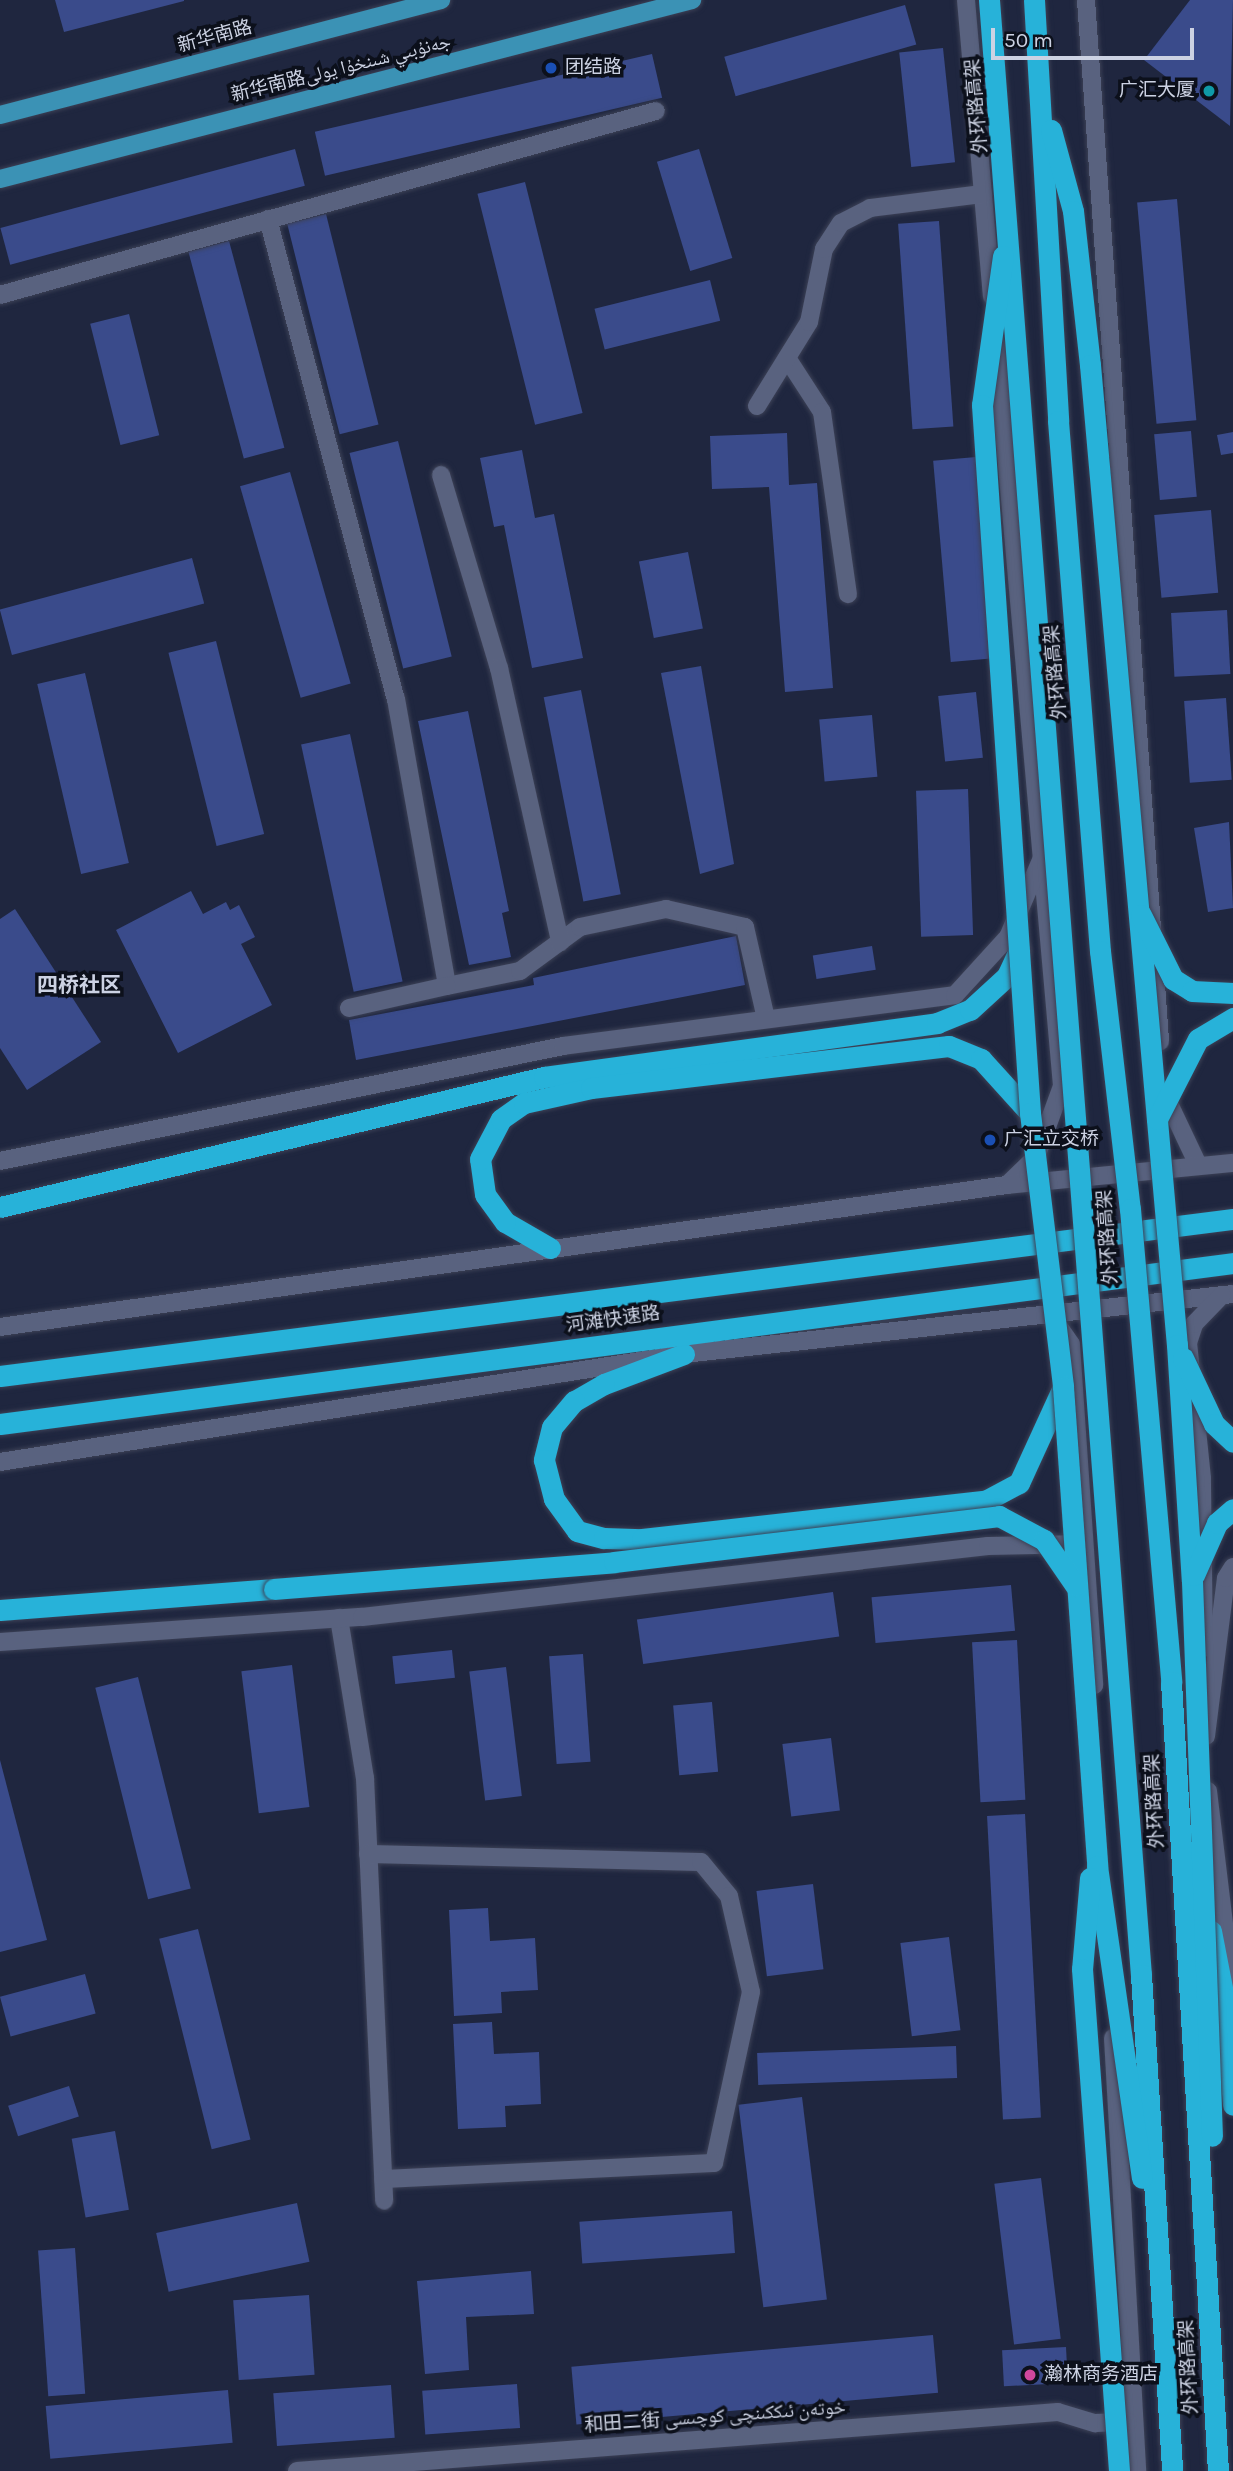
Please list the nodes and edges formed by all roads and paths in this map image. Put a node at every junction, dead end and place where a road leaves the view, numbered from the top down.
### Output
1 (441, 0) edge
2 (692, 0) edge
3 (966, 0) edge
4 (989, 0) edge
5 (1034, 0) edge
6 (1086, 0) edge
7 (1040, 86) junction
8 (656, 111) dead end
9 (0, 115) edge
10 (0, 179) edge
11 (983, 194) junction
12 (1009, 216) junction
13 (268, 219) junction
14 (0, 295) edge
15 (787, 358) junction
16 (757, 406) dead end
17 (441, 475) dead end
18 (848, 594) dead end
19 (1042, 857) junction
20 (1136, 904) junction
21 (560, 942) junction
22 (1019, 950) junction
23 (447, 986) junction
24 (1233, 993) edge
25 (349, 1008) dead end
26 (1233, 1018) edge
27 (766, 1020) junction
28 (1030, 1113) junction
29 (1156, 1121) junction
30 (0, 1161) edge
31 (1233, 1163) edge
32 (1198, 1166) junction
33 (1007, 1185) junction
34 (0, 1207) edge
35 (1233, 1219) edge
36 (550, 1248) junction
37 (1233, 1263) edge
38 (1228, 1295) edge
39 (1050, 1314) junction
40 (0, 1326) edge
41 (1177, 1345) junction
42 (684, 1354) junction
43 (0, 1376) edge
44 (1063, 1387) junction
45 (0, 1424) edge
46 (1233, 1442) edge
47 (0, 1462) edge
48 (1233, 1509) edge
49 (1084, 1544) junction
50 (1233, 1567) edge
51 (1192, 1581) junction
52 (1077, 1589) junction
53 (0, 1610) edge
54 (339, 1618) junction
55 (0, 1642) edge
56 (1206, 1737) junction
57 (1094, 1827) junction
58 (368, 1854) junction
59 (1201, 1878) junction
60 (1231, 1956) edge
61 (1233, 2000) edge
62 (1233, 2105) edge
63 (383, 2179) junction
64 (384, 2201) dead end
65 (1165, 2336) junction
66 (1135, 2421) junction
67 (297, 2471) edge
68 (306, 2471) edge
69 (1119, 2471) edge
70 (1137, 2471) edge
71 (1171, 2471) edge
72 (1218, 2471) edge

1 - 9 main road, 新华南路
2 - 10 main road, 新华南路جەنۇبىي شىنخۇا يولى
3 - 11 street
4 - 12 highway, 外环路高架, bridge
5 - 7 highway, 外环路高架, bridge
6 - 32 street
7 - 20 highway, bridge
7 - 72 highway, 外环路高架, bridge
8 - 13 street
11 - 15 street
11 - 19 street
12 - 22 highway, bridge
12 - 65 highway, 外环路高架, bridge
13 - 14 street
13 - 23 street
15 - 16 street
15 - 18 street
17 - 21 street
19 - 27 street
19 - 33 street
20 - 24 highway, bridge
20 - 29 highway, bridge
21 - 23 street
21 - 27 street
22 - 28 highway, bridge
22 - 34 highway
23 - 25 street
26 - 29 highway, bridge
27 - 30 street
28 - 36 highway
28 - 44 highway, bridge
29 - 41 highway, bridge
31 - 32 street
32 - 33 street
33 - 36 street
35 - 43 highway, 河滩快速路
36 - 40 street
37 - 45 highway, 河滩快速路
38 - 39 street
38 - 56 street
39 - 42 street
39 - 49 street
41 - 46 highway, bridge
41 - 51 highway, bridge
42 - 44 highway
42 - 47 street
44 - 52 highway, bridge
48 - 51 highway, bridge
49 - 54 street
49 - 66 street
50 - 56 street
51 - 59 highway, bridge
52 - 53 highway, bridge
52 - 57 highway, bridge
54 - 55 street
54 - 58 street
56 - 60 street
57 - 65 highway, bridge
57 - 69 highway, bridge
58 - 63 street
58 - 63 street
59 - 62 highway, bridge
59 - 72 highway, bridge
60 - 61 street
63 - 64 street
65 - 71 highway, 外环路高架, bridge
66 - 68 street, 和田二街 خوتەن ئىككىنچى كوچىسى
66 - 70 street
67 - 68 street, 和田二街 خوتەن ئىككىنچى كوچىسى

